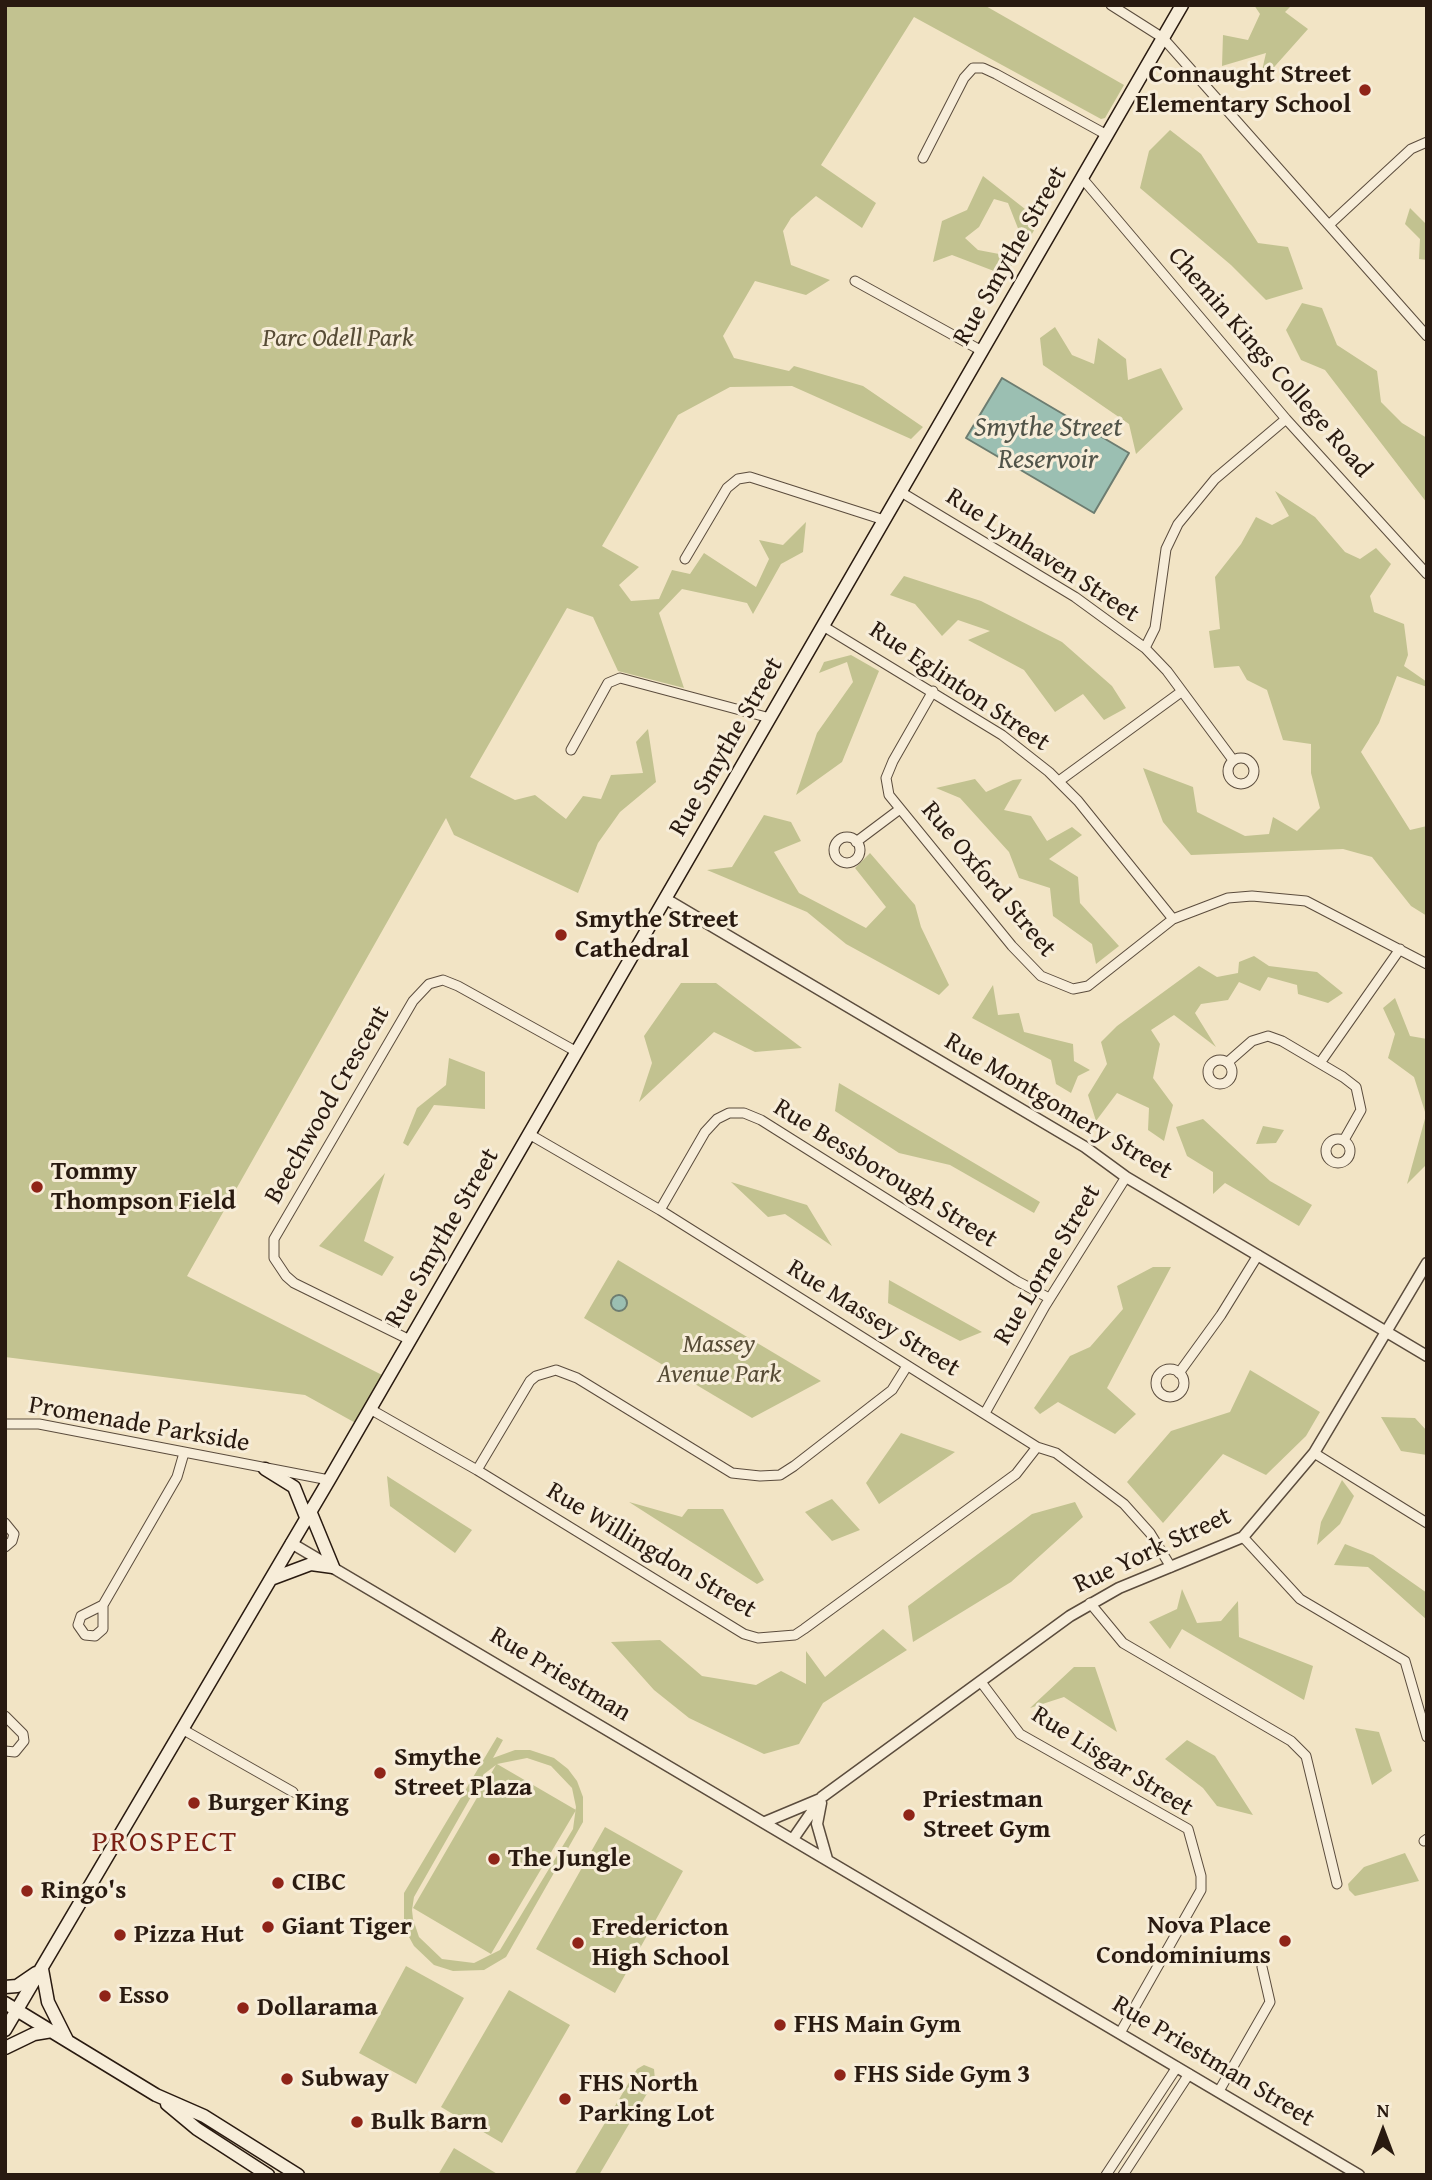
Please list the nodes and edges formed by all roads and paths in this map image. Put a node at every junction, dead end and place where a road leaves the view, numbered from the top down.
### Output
1 (1111, 5) edge
2 (1182, 5) edge
3 (1163, 38) junction
4 (1107, 135) junction
5 (1427, 142) edge
6 (923, 159) dead end
7 (1082, 178) junction
8 (1330, 224) junction
9 (855, 281) dead end
10 (1427, 336) edge
11 (982, 351) junction
12 (1286, 419) junction
13 (901, 492) junction
14 (884, 520) junction
15 (685, 559) dead end
16 (1427, 573) edge
17 (823, 626) junction
18 (1145, 648) junction
19 (933, 691) junction
20 (1181, 692) junction
21 (770, 718) junction
22 (571, 750) dead end
23 (1233, 760) dead end
24 (1059, 782) junction
25 (900, 809) junction
26 (856, 842) dead end
27 (666, 899) junction
28 (1173, 919) junction
29 (1400, 949) junction
30 (1427, 964) edge
31 (577, 1052) junction
32 (1228, 1062) dead end
33 (1320, 1063) junction
34 (530, 1134) junction
35 (1344, 1140) dead end
36 (1126, 1177) junction
37 (660, 1210) junction
38 (1258, 1255) junction
39 (1427, 1263) edge
40 (1049, 1298) junction
41 (1387, 1332) junction
42 (410, 1340) junction
43 (1427, 1356) edge
44 (907, 1366) junction
45 (1179, 1373) dead end
46 (370, 1409) junction
47 (985, 1413) junction
48 (5, 1424) edge
49 (1037, 1447) junction
50 (184, 1454) junction
51 (1314, 1454) junction
52 (265, 1469) junction
53 (477, 1470) junction
54 (329, 1480) junction
55 (308, 1514) junction
56 (5, 1523) edge
57 (1427, 1523) edge
58 (1243, 1537) junction
59 (291, 1543) junction
60 (5, 1547) edge
61 (332, 1567) junction
62 (1171, 1567) junction
63 (269, 1580) junction
64 (1090, 1603) junction
65 (103, 1605) dead end
66 (981, 1682) junction
67 (5, 1716) edge
68 (182, 1729) junction
69 (1427, 1737) edge
70 (5, 1751) edge
71 (293, 1792) dead end
72 (822, 1797) junction
73 (765, 1822) junction
74 (793, 1839) junction
75 (827, 1859) junction
76 (1337, 1884) dead end
77 (1262, 1967) dead end
78 (41, 1968) junction
79 (5, 1987) edge
80 (10, 2007) edge
81 (5, 2031) edge
82 (52, 2031) junction
83 (1120, 2033) junction
84 (67, 2040) junction
85 (5, 2049) edge
86 (1177, 2067) junction
87 (1189, 2074) junction
88 (1219, 2091) junction
89 (156, 2095) junction
90 (268, 2175) edge
91 (298, 2175) edge
92 (1106, 2175) edge
93 (1123, 2175) edge
94 (1359, 2175) edge

1 - 3 street
2 - 3 main road, Rue Smythe Street
3 - 4 main road, Rue Smythe Street
3 - 8 street
4 - 6 street
4 - 7 main road, Rue Smythe Street
5 - 8 street
7 - 11 main road, Rue Smythe Street
7 - 12 street, Chemin Kings College Road
8 - 10 street
9 - 11 street
11 - 13 main road, Rue Smythe Street
12 - 16 street, Chemin Kings College Road
12 - 18 street
13 - 14 main road, Rue Smythe Street
13 - 18 street, Rue Lynhaven Street
14 - 15 street
14 - 17 main road, Rue Smythe Street
17 - 19 street, Rue Eglinton Street
17 - 21 main road, Rue Smythe Street
18 - 20 street, Rue Lynhaven Street
19 - 24 street, Rue Eglinton Street
19 - 25 street, Rue Oxford Street
20 - 23 street, Rue Lynhaven Street
20 - 24 street
21 - 22 street
21 - 27 main road, Rue Smythe Street
24 - 28 street, Rue Eglinton Street
25 - 26 street
25 - 28 street, Rue Oxford Street
27 - 31 main road, Rue Smythe Street
27 - 36 street, Rue Montgomery Street
28 - 29 street, Rue Oxford Street
29 - 30 street, Rue Oxford Street
29 - 33 street
31 - 34 main road, Rue Smythe Street
31 - 42 street, Beechwood Crescent
32 - 33 street
33 - 35 street
34 - 37 street, Rue Massey Street
34 - 42 main road, Rue Smythe Street
36 - 38 street, Rue Montgomery Street
36 - 40 street, Rue Lorne Street
37 - 40 street, Rue Bessborough Street
37 - 44 street, Rue Massey Street
38 - 41 street, Rue Montgomery Street
38 - 45 street
39 - 41 street, Rue York Street
40 - 47 street, Rue Lorne Street
41 - 43 street, Rue Montgomery Street
41 - 51 street, Rue York Street
42 - 46 main road, Rue Smythe Street
44 - 47 street, Rue Massey Street
44 - 53 street
46 - 53 street, Rue Willingdon Street
46 - 54 main road, Rue Smythe Street
47 - 49 street, Rue Massey Street
48 - 50 street, Promenade Parkside
49 - 53 street, Rue Willingdon Street
49 - 62 street, Rue Massey Street
50 - 52 street, Promenade Parkside
50 - 65 street
51 - 57 street
51 - 58 street, Rue York Street
52 - 54 street, Promenade Parkside
52 - 55 main road
54 - 55 main road, Rue Smythe Street
55 - 59 main road, Rue Smythe Street
55 - 61 main road
56 - 60 street
58 - 62 street, Rue York Street
58 - 69 street
59 - 61 street, Rue Priestman
59 - 63 main road, Rue Smythe Street
61 - 63 main road
61 - 73 street, Rue Priestman
62 - 64 street, Rue York Street
63 - 68 main road, Rue Smythe Street
64 - 66 street, Rue York Street
64 - 76 street
66 - 72 street, Rue York Street
66 - 83 street, Rue Lisgar Street
67 - 70 street
68 - 71 street
68 - 78 main road, Rue Smythe Street
72 - 73 street
72 - 74 street, Rue York Street
72 - 75 street
73 - 74 street, Rue Priestman
74 - 75 street, Rue Priestman Street
75 - 83 street, Rue Priestman Street
77 - 88 street
78 - 79 main road
78 - 80 main road, Rue Smythe Street
78 - 84 main road
80 - 81 main road, Rue Smythe Street
80 - 82 main road
82 - 84 main road
82 - 85 main road
83 - 86 street, Rue Priestman Street
84 - 89 main road
86 - 87 street, Rue Priestman Street
86 - 92 street
87 - 88 street, Rue Priestman Street
87 - 93 street
88 - 94 street, Rue Priestman Street
89 - 90 main road
89 - 91 main road

